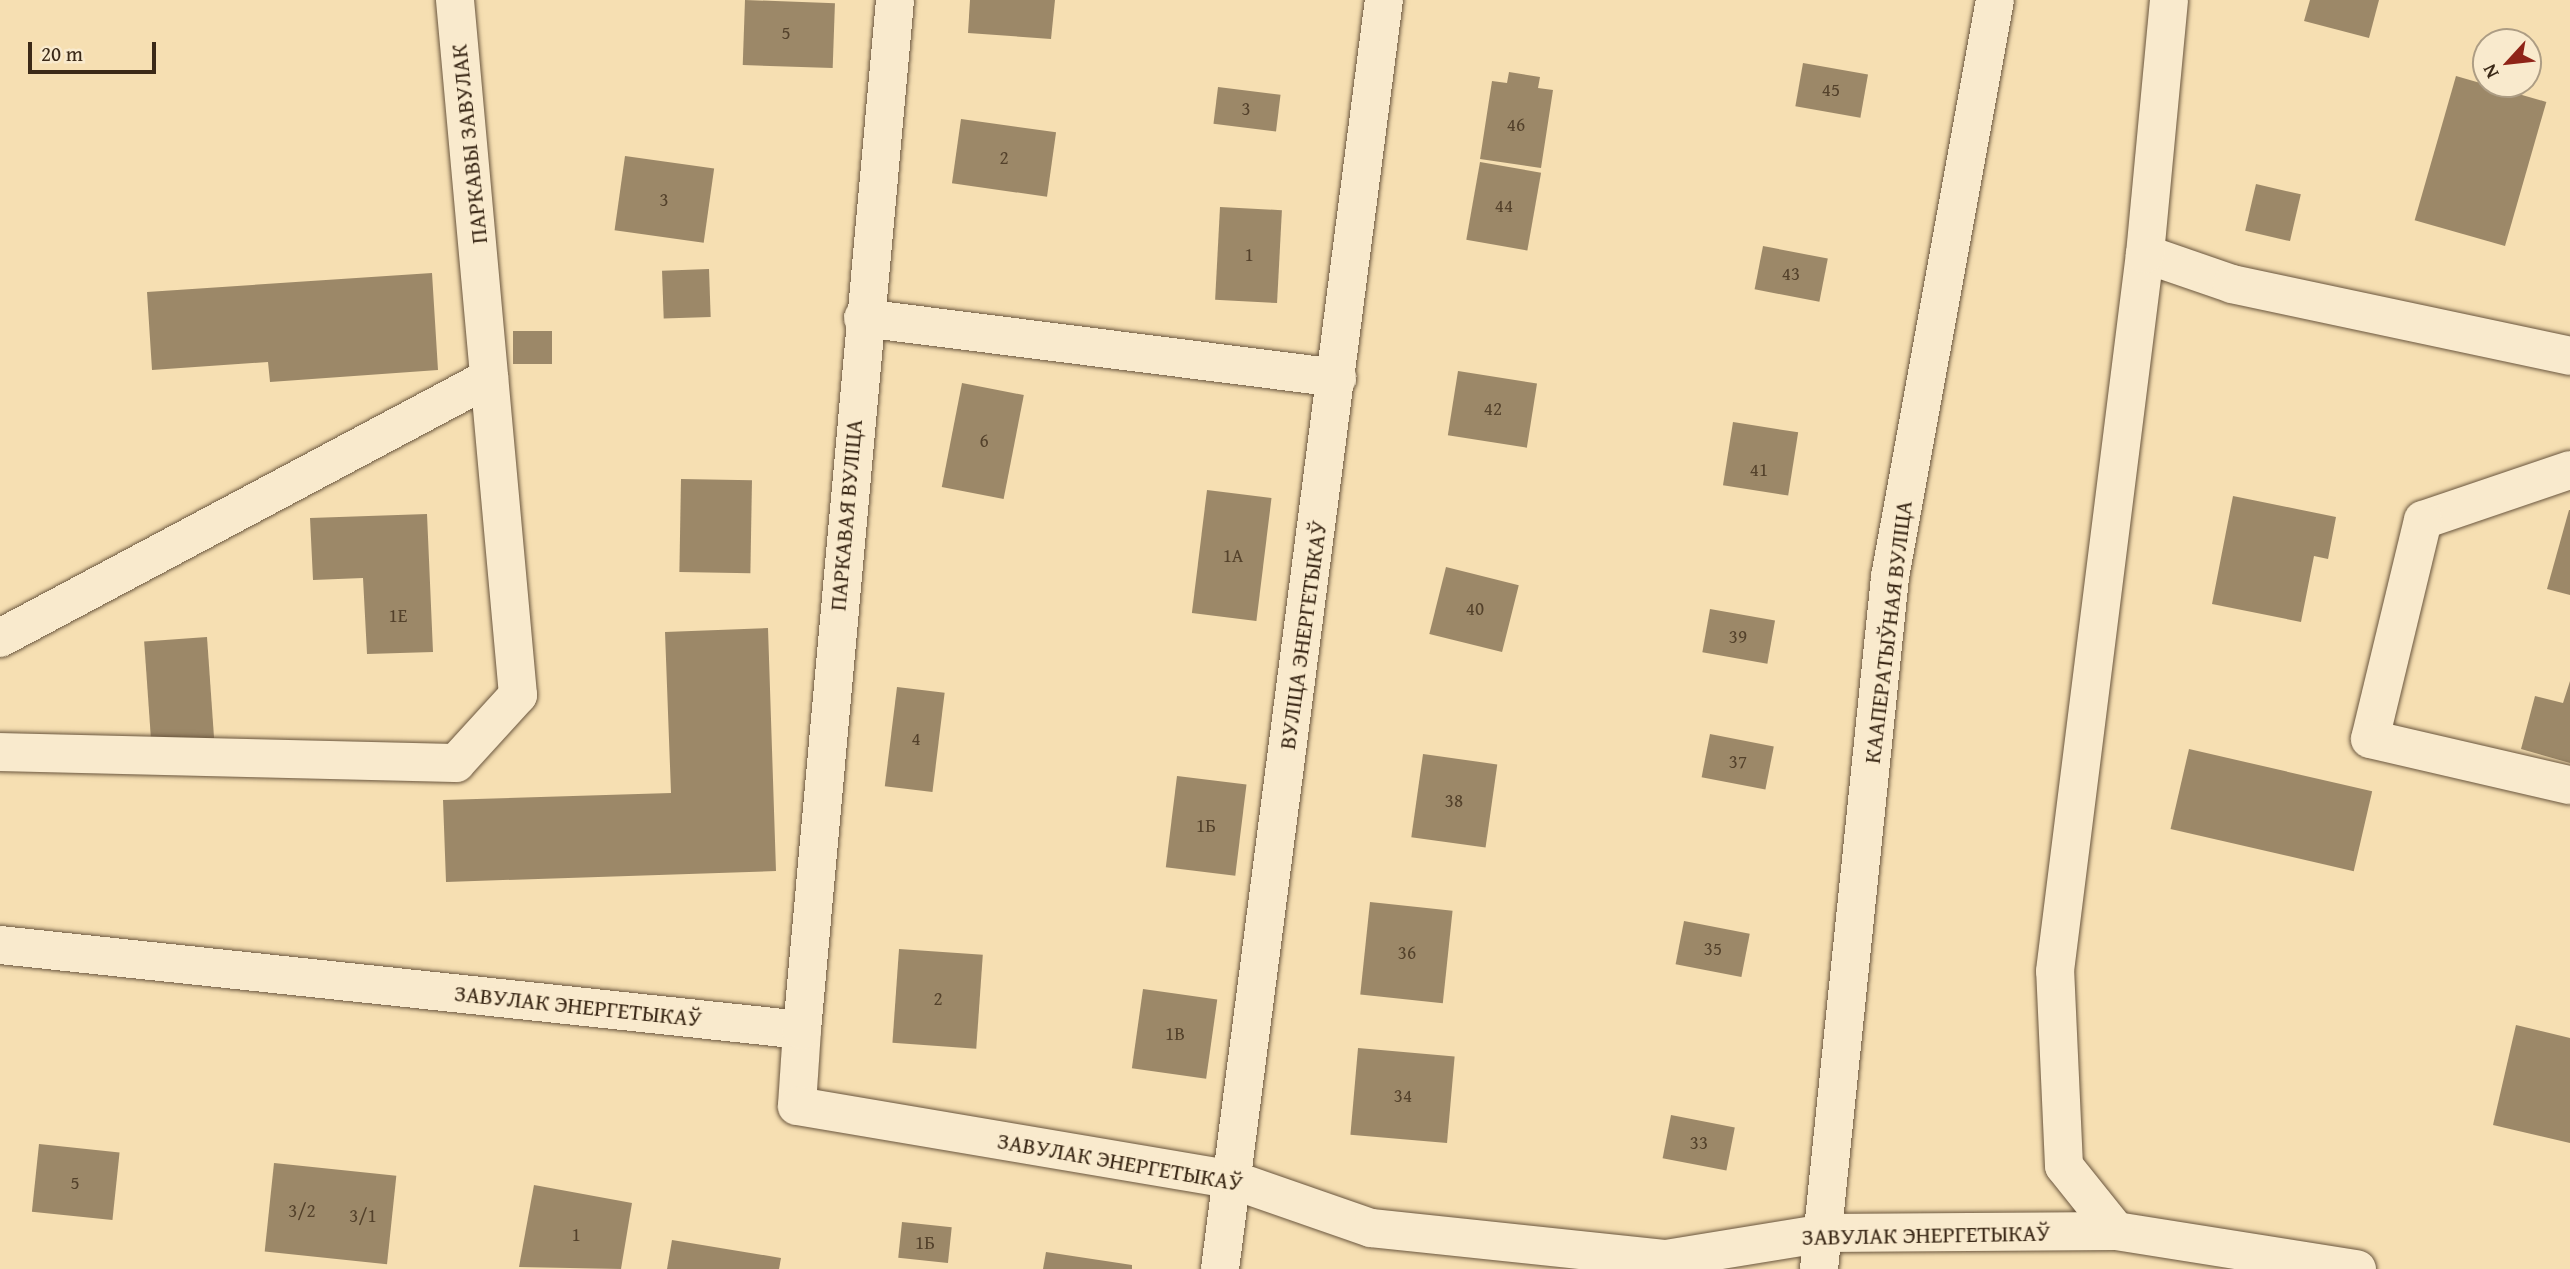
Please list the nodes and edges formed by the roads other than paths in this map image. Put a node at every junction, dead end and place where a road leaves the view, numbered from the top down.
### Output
1 (455, 0) edge
2 (895, 0) edge
3 (1384, 0) edge
4 (1995, 0) edge
5 (2169, 0) edge
6 (2145, 254) junction
7 (863, 317) junction
8 (2570, 356) edge
9 (489, 378) junction
10 (1337, 378) junction
11 (2570, 470) edge
12 (0, 638) edge
13 (0, 752) edge
14 (2570, 785) edge
15 (0, 945) edge
16 (802, 1030) junction
17 (1230, 1179) junction
18 (2116, 1231) junction
19 (1822, 1251) edge
20 (1220, 1269) edge
21 (2357, 1269) edge

1 - 9 street, ПАРКАВЫ ЗАВУЛАК
2 - 7 street, ПАРКАВАЯ ВУЛІЦА
3 - 10 street, ВУЛІЦА ЭНЕРГЕТЫКАЎ
4 - 19 street, КААПЕРАТЫЎНАЯ ВУЛІЦА
5 - 6 street
6 - 8 street
6 - 18 street
7 - 10 street
7 - 16 street, ПАРКАВАЯ ВУЛІЦА
9 - 12 street
9 - 13 street, ПАРКАВЫ ЗАВУЛАК
10 - 17 street, ВУЛІЦА ЭНЕРГЕТЫКАЎ
11 - 14 street
15 - 16 street, ЗАВУЛАК ЭНЕРГЕТЫКАЎ
16 - 17 street, ЗАВУЛАК ЭНЕРГЕТЫКАЎ
17 - 19 street, ЗАВУЛАК ЭНЕРГЕТЫКАЎ
17 - 20 street, ВУЛІЦА ЭНЕРГЕТЫКАЎ
18 - 19 street, ЗАВУЛАК ЭНЕРГЕТЫКАЎ
18 - 21 street, ЗАВУЛАК ЭНЕРГЕТЫКАЎ

